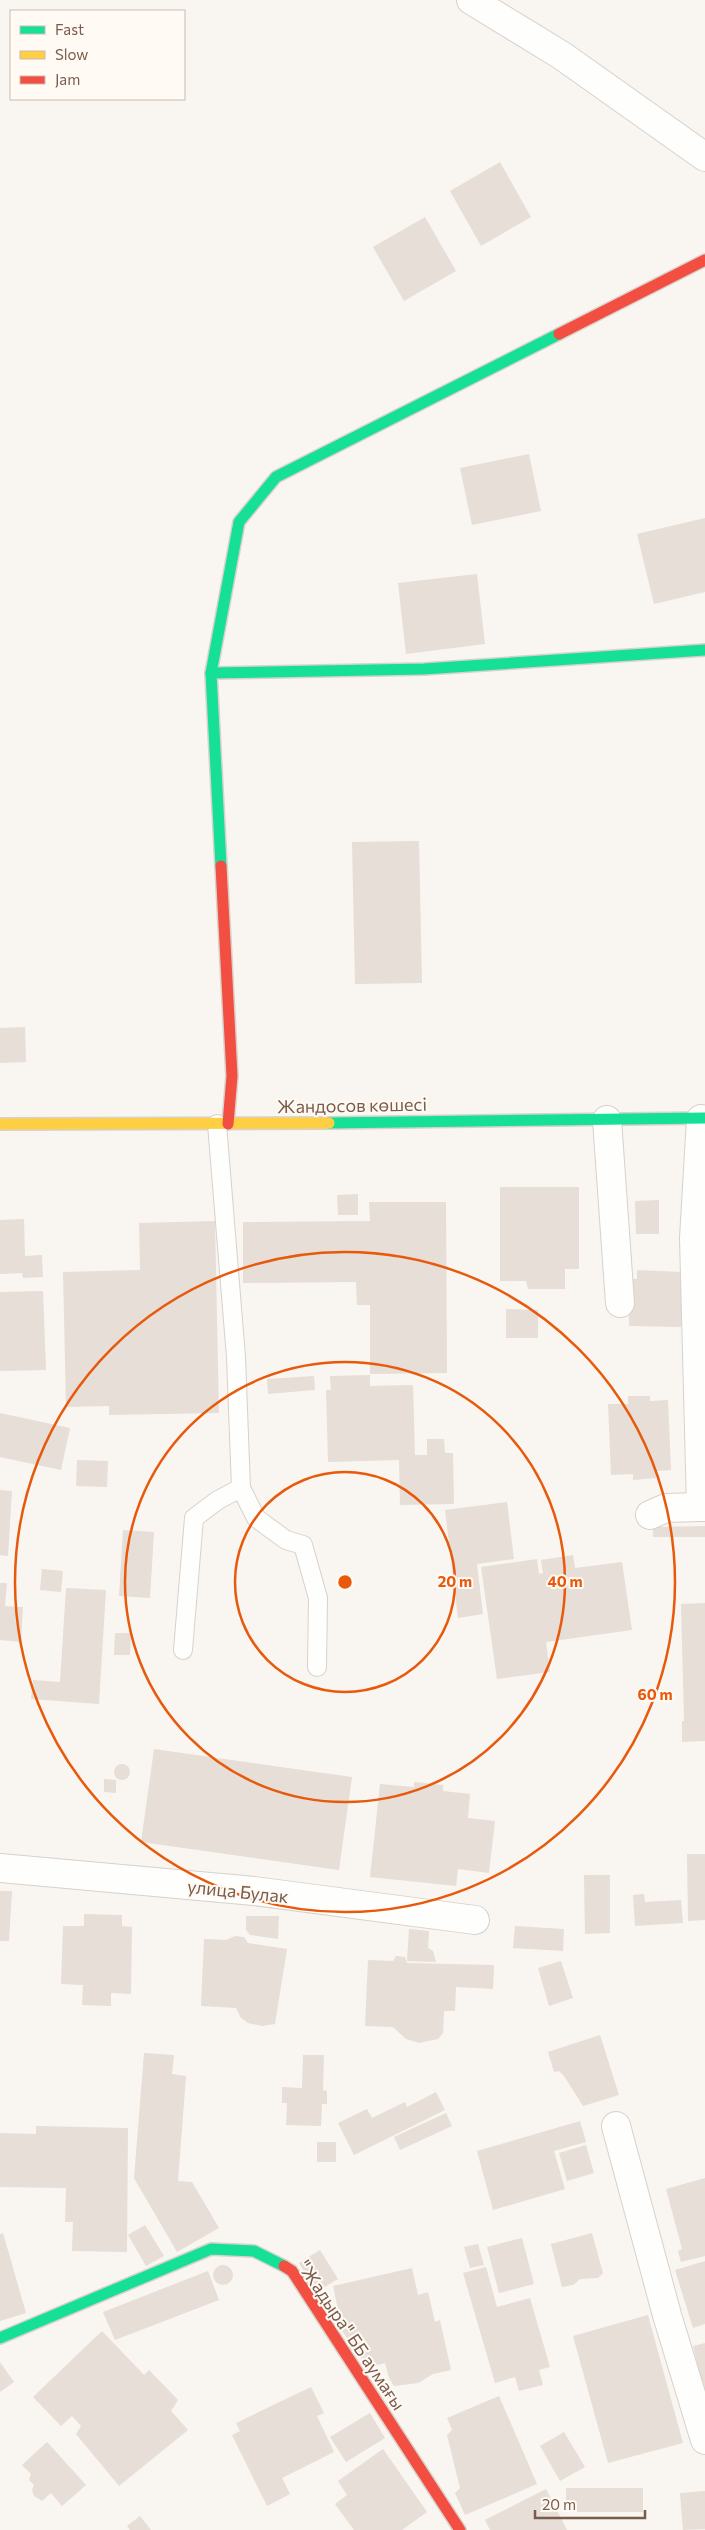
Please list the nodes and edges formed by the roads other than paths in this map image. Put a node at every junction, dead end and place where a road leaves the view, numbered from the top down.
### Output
1 (471, 0) edge
2 (705, 157) edge
3 (705, 260) edge
4 (705, 650) edge
5 (211, 673) junction
6 (703, 1118) edge
7 (608, 1120) junction
8 (0, 1124) edge
9 (223, 1124) junction
10 (620, 1303) dead end
11 (241, 1488) junction
12 (703, 1507) edge
13 (650, 1514) dead end
14 (183, 1650) dead end
15 (317, 1667) dead end
16 (0, 1868) edge
17 (475, 1920) dead end
18 (616, 2126) dead end
19 (0, 2338) edge
20 (705, 2440) edge
21 (460, 2530) edge

1 - 2 street
3 - 5 street
4 - 5 street
5 - 9 street
6 - 7 street, Жандосов көшесі
6 - 12 street
7 - 9 street, Жандосов көшесі
7 - 10 street
8 - 9 street, Жандосов көшесі
9 - 11 lane
11 - 14 lane
11 - 15 lane
12 - 13 street
16 - 17 street, улица Булак
18 - 20 street
19 - 21 street, "Жадыра" ББ аумағы

